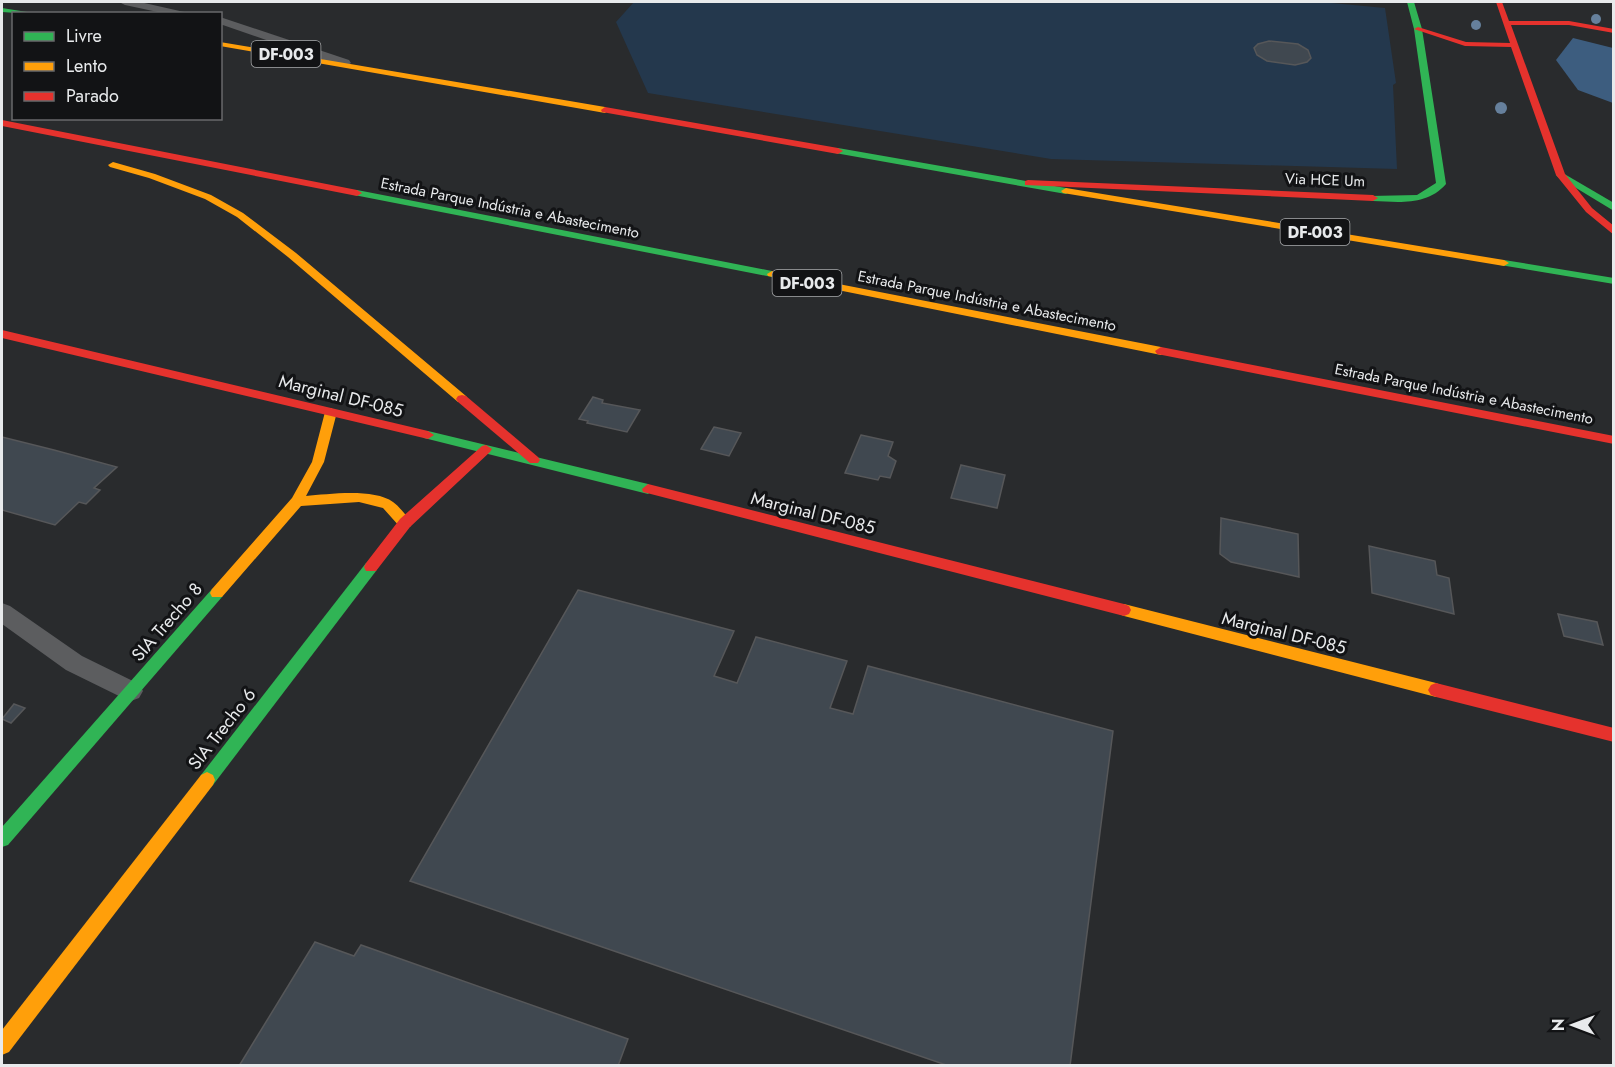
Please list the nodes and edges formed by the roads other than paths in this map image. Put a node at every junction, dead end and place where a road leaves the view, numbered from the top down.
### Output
1 (124, 2) edge
2 (1410, 2) edge
3 (1499, 2) edge
4 (2, 9) edge
5 (17, 12) edge
6 (177, 12) edge
7 (222, 21) edge
8 (1506, 22) junction
9 (1418, 29) junction
10 (1614, 31) edge
11 (222, 44) edge
12 (1514, 45) junction
13 (351, 65) junction
14 (2, 123) edge
15 (2, 135) edge
16 (36, 144) dead end
17 (94, 160) dead end
18 (1561, 175) junction
19 (1016, 183) junction
20 (1614, 208) edge
21 (1614, 232) edge
22 (1614, 281) edge
23 (2, 333) edge
24 (331, 412) junction
25 (1614, 440) edge
26 (486, 449) junction
27 (534, 460) junction
28 (297, 501) junction
29 (405, 523) junction
30 (2, 612) edge
31 (131, 691) junction
32 (1614, 735) edge
33 (2, 839) edge
34 (2, 1044) edge

1 - 6 lane
2 - 9 main road, Via HCE Um
3 - 8 main road
4 - 5 main road
7 - 13 lane
8 - 10 main road
8 - 12 main road
9 - 12 main road
9 - 19 main road, Via HCE Um
11 - 13 main road, DF-003
12 - 18 main road
13 - 19 main road, DF-003
14 - 25 main road, Estrada Parque Indústria e Abastecimento / DF-003
15 - 16 main road
17 - 27 main road
18 - 20 main road
18 - 21 main road
19 - 22 main road, DF-003
23 - 24 main road, Marginal DF-085
24 - 26 main road, Marginal DF-085
24 - 28 main road, SIA Trecho 8
26 - 27 main road, Marginal DF-085
26 - 29 main road, SIA Trecho 6
27 - 32 main road, Marginal DF-085
28 - 29 main road
28 - 31 main road, SIA Trecho 8
29 - 34 main road, SIA Trecho 6
30 - 31 lane
31 - 33 main road, SIA Trecho 8

